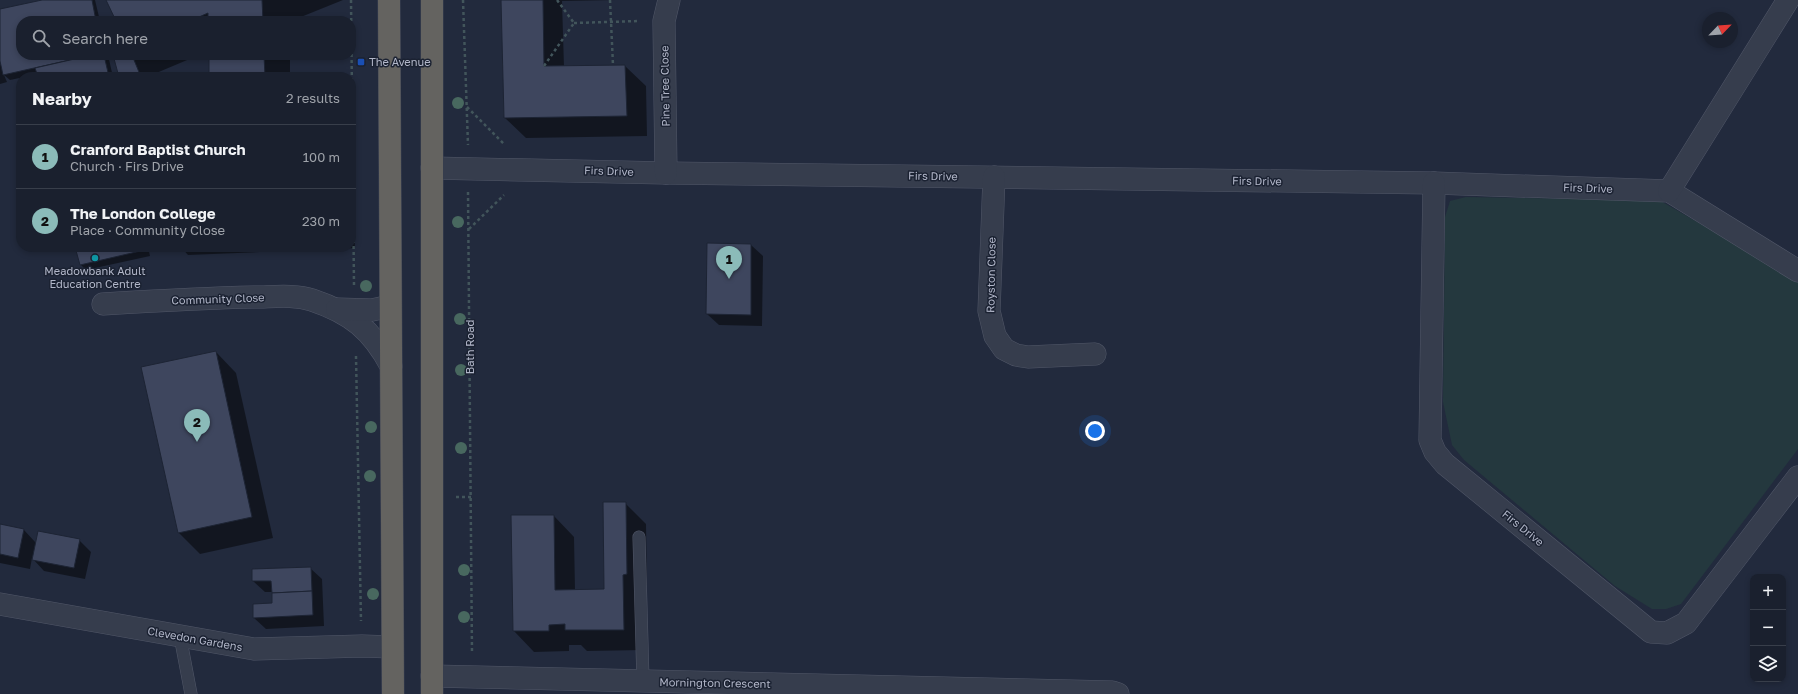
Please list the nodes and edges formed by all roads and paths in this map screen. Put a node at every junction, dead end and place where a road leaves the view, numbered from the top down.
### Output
1 (389, 0) edge
2 (432, 0) edge
3 (464, 0) edge
4 (557, 0) edge
5 (610, 0) edge
6 (1788, 0) edge
7 (667, 10) edge
8 (611, 22) junction
9 (574, 23) junction
10 (613, 65) dead end
11 (544, 66) dead end
12 (467, 107) junction
13 (468, 167) junction
14 (432, 168) junction
15 (530, 169) junction
16 (666, 173) junction
17 (994, 177) junction
18 (1434, 183) junction
19 (1669, 191) junction
20 (469, 230) junction
21 (1798, 271) edge
22 (103, 304) dead end
23 (390, 306) junction
24 (332, 308) junction
25 (1095, 354) dead end
26 (391, 366) junction
27 (1798, 477) edge
28 (450, 497) dead end
29 (471, 497) junction
30 (639, 537) dead end
31 (0, 604) edge
32 (180, 636) junction
33 (392, 647) junction
34 (472, 677) junction
35 (644, 681) junction
36 (432, 685) edge
37 (618, 687) edge
38 (191, 694) edge
39 (393, 694) edge
40 (1118, 694) edge

1 - 23 highway
2 - 14 highway
3 - 12 path, Bath Road
4 - 9 path
5 - 8 path
6 - 19 street
7 - 8 path
7 - 16 street, Pine Tree Close
8 - 9 path
8 - 10 path
9 - 11 path
12 - 13 path, Bath Road
12 - 15 path
13 - 14 street, Firs Drive
13 - 15 street, Firs Drive
13 - 20 path, Bath Road
14 - 36 highway
15 - 16 street, Firs Drive
15 - 20 path
16 - 17 street, Firs Drive
17 - 18 street, Firs Drive
17 - 25 street, Royston Close
18 - 19 street, Firs Drive
18 - 27 street, Firs Drive
19 - 21 street, Firs Drive
20 - 29 path, Bath Road
22 - 24 street, Community Close
23 - 24 street, Community Close
23 - 26 highway
24 - 26 street, Community Close
26 - 33 highway
28 - 29 path
29 - 34 path, Bath Road
30 - 35 lane
31 - 32 street, Clevedon Gardens
32 - 33 street, Clevedon Gardens
32 - 38 lane
33 - 39 highway
34 - 36 street, Mornington Crescent
34 - 37 street, Mornington Crescent
35 - 37 street, Mornington Crescent
35 - 40 street, Mornington Crescent

